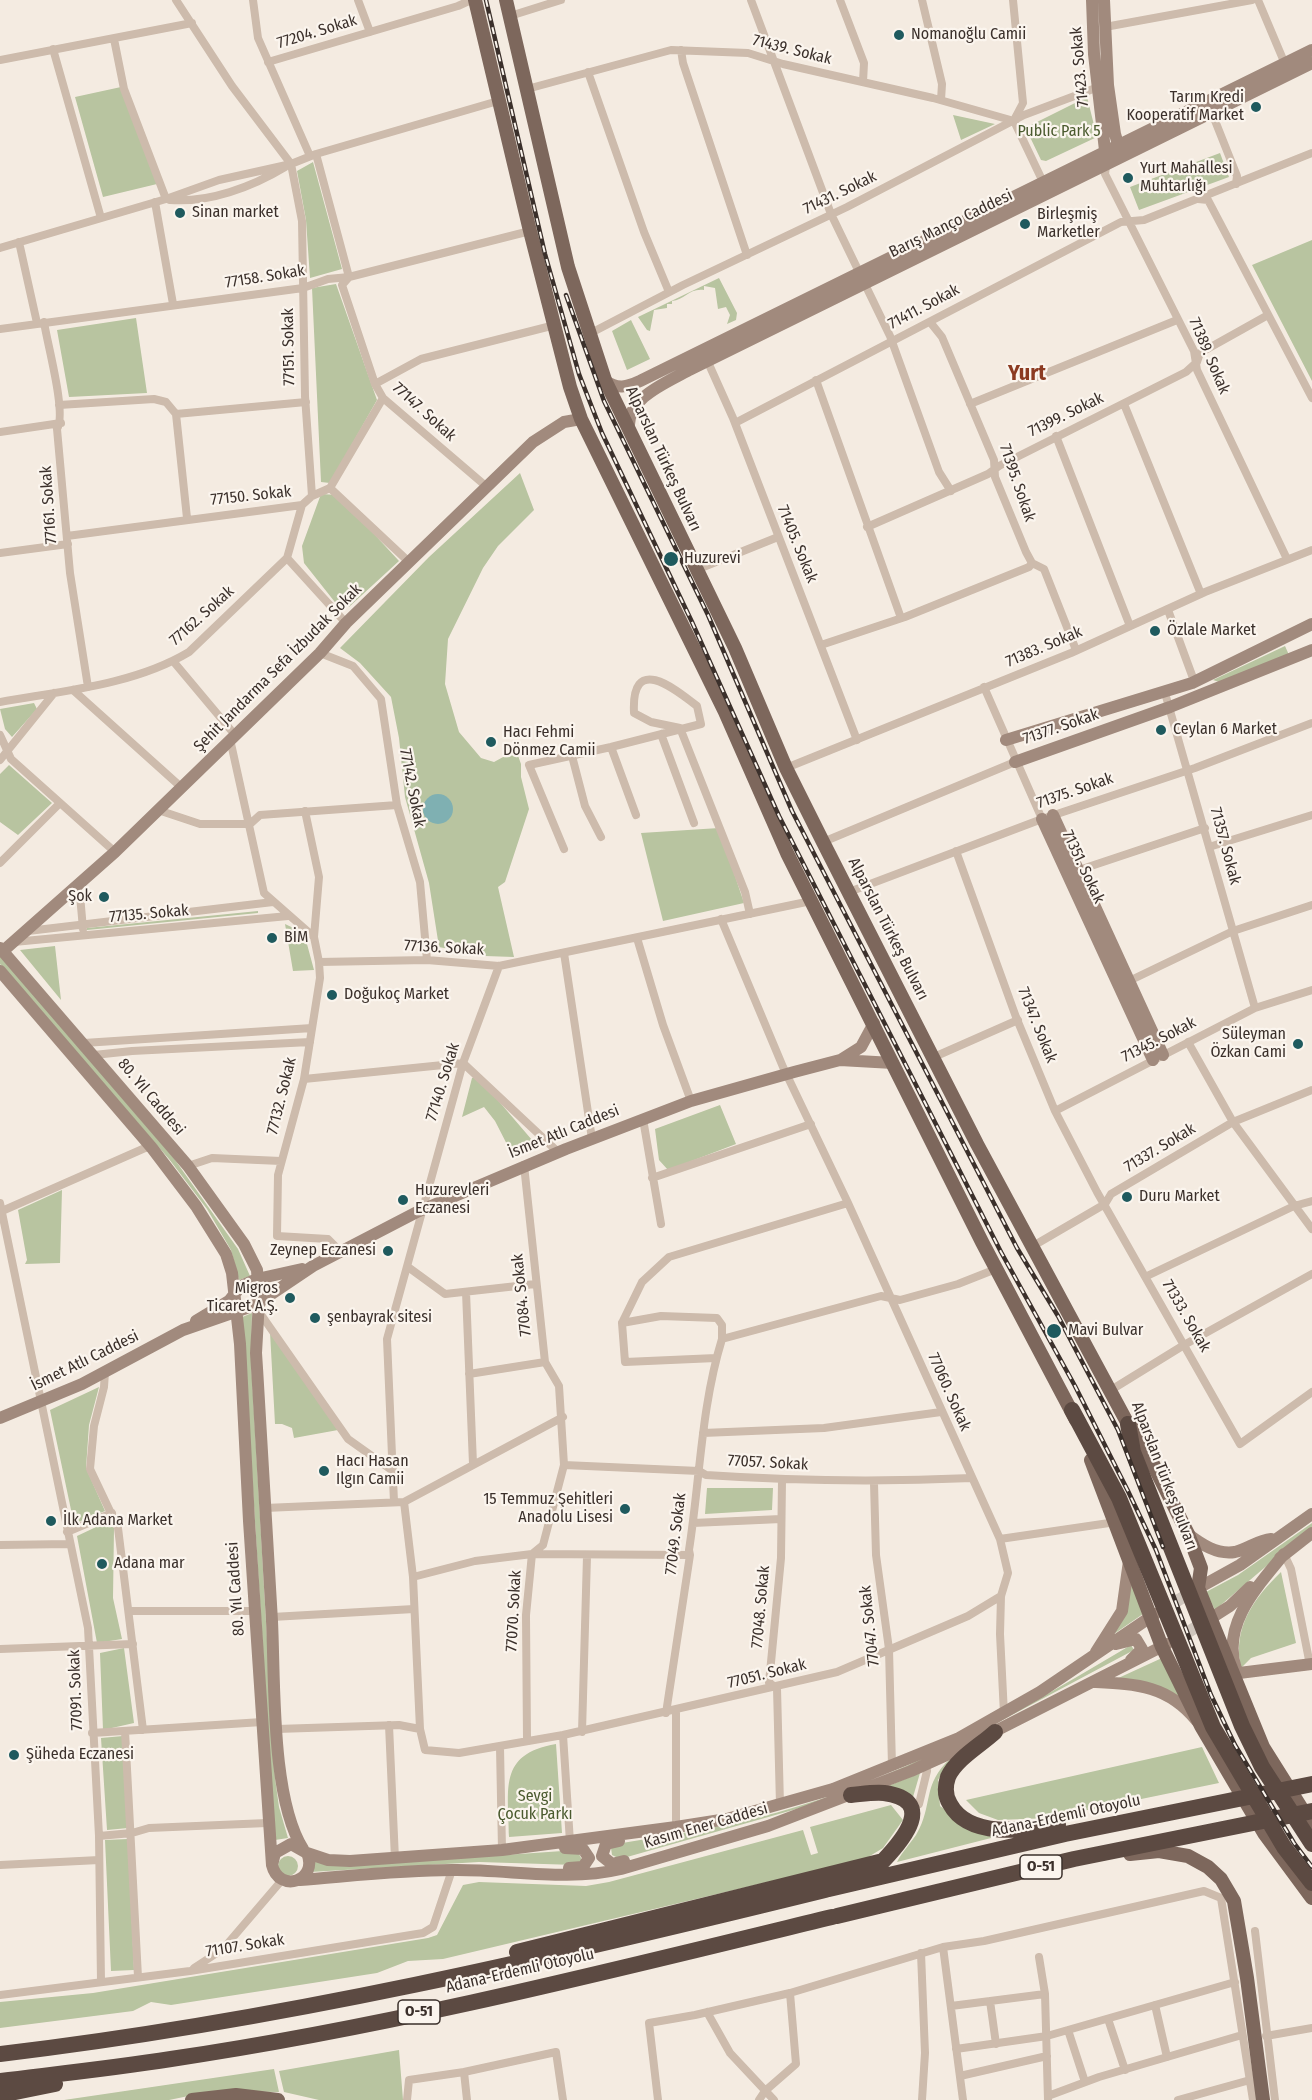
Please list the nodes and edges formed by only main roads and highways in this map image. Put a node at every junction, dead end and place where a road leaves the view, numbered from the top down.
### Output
1 (476, 0) edge
2 (507, 0) edge
3 (1092, 0) edge
4 (1104, 0) edge
5 (1312, 50) edge
6 (1312, 63) edge
7 (1102, 86) junction
8 (1115, 153) junction
9 (862, 279) junction
10 (605, 380) junction
11 (581, 419) junction
12 (630, 433) junction
13 (1312, 624) edge
14 (1287, 638) junction
15 (1312, 650) edge
16 (1295, 657) junction
17 (1006, 741) road end
18 (1015, 762) road end
19 (1, 949) edge
20 (0, 971) edge
21 (1129, 981) joint
22 (874, 1023) junction
23 (840, 1060) junction
24 (893, 1063) junction
25 (313, 1266) junction
26 (257, 1279) junction
27 (234, 1294) junction
28 (259, 1300) junction
29 (236, 1312) junction
30 (183, 1330) junction
31 (1072, 1410) junction
32 (0, 1418) edge
33 (1128, 1424) junction
34 (1312, 1514) edge
35 (1312, 1533) edge
36 (1188, 1534) junction
37 (1278, 1538) junction
38 (1284, 1554) junction
39 (1129, 1558) junction
40 (1196, 1589) junction
41 (1153, 1616) junction
42 (1207, 1620) junction
43 (1112, 1644) junction
44 (1165, 1645) junction
45 (1094, 1656) junction
46 (1311, 1664) edge
47 (1117, 1670) junction
48 (1234, 1674) junction
49 (1093, 1682) junction
50 (1201, 1726) junction
51 (995, 1732) junction
52 (1312, 1784) edge
53 (851, 1795) junction
54 (1218, 1802) junction
55 (780, 1805) junction
56 (1312, 1811) edge
57 (790, 1817) junction
58 (1312, 1825) edge
59 (1312, 1844) edge
60 (305, 1851) junction
61 (436, 1856) junction
62 (1074, 1859) junction
63 (272, 1865) junction
64 (437, 1870) junction
65 (300, 1880) junction
66 (1305, 1883) edge
67 (1312, 1898) edge
68 (384, 1992) junction
69 (0, 2052) edge
70 (172, 2059) junction
71 (0, 2081) edge
72 (0, 2095) edge
73 (192, 2100) edge
74 (278, 2100) edge
75 (1263, 2100) edge

1 - 11 main road
2 - 10 main road, Alparslan Türkeş Bulvarı
3 - 7 main road, 71423. Sokak
4 - 7 main road, 71423. Sokak
5 - 8 main road, Barış Manço Caddesi
6 - 8 main road, Barış Manço Caddesi
7 - 8 main road, 71423. Sokak
8 - 9 main road, Barış Manço Caddesi
8 - 9 main road, Barış Manço Caddesi
9 - 10 main road, Barış Manço Caddesi
9 - 12 main road, Barış Manço Caddesi
10 - 12 main road, Alparslan Türkeş Bulvarı
11 - 19 main road, Şehit Jandarma Sefa İzbudak Sokak
11 - 22 main road
12 - 33 main road, Alparslan Türkeş Bulvarı
13 - 14 main road, 71377. Sokak
14 - 16 main road
14 - 17 main road, 71377. Sokak
15 - 16 main road, 71377. Sokak
16 - 18 main road, 71377. Sokak
19 - 26 main road, 80. Yıl Caddesi
20 - 27 main road, 80. Yıl Caddesi
21 - 21 main road, 71351. Sokak
22 - 23 main road
22 - 24 main road
23 - 24 main road
23 - 25 main road, İsmet Atlı Caddesi
24 - 31 main road
25 - 26 main road, İsmet Atlı Caddesi
25 - 28 main road, İsmet Atlı Caddesi
26 - 27 main road, İsmet Atlı Caddesi
26 - 28 main road, 80. Yıl Caddesi
27 - 29 main road, 80. Yıl Caddesi
27 - 30 main road, İsmet Atlı Caddesi
28 - 29 main road, İsmet Atlı Caddesi
28 - 60 main road, 80. Yıl Caddesi
29 - 30 main road, İsmet Atlı Caddesi
29 - 63 main road, 80. Yıl Caddesi
30 - 32 main road, İsmet Atlı Caddesi
31 - 39 main road
31 - 66 highway
33 - 36 main road, Alparslan Türkeş Bulvarı
33 - 59 highway, Alparslan Türkeş Bulvarı
34 - 37 main road
35 - 38 main road
36 - 37 main road
36 - 40 main road, Alparslan Türkeş Bulvarı
37 - 40 main road
38 - 42 main road
38 - 48 main road
39 - 41 main road
39 - 45 main road
40 - 42 main road, Alparslan Türkeş Bulvarı
41 - 43 main road, Kasım Ener Caddesi
41 - 44 main road
42 - 48 main road, Alparslan Türkeş Bulvarı
43 - 45 main road, Kasım Ener Caddesi
43 - 47 main road
44 - 47 main road
44 - 50 main road
45 - 55 main road, Kasım Ener Caddesi
46 - 48 main road
47 - 49 main road, Kasım Ener Caddesi
48 - 58 main road, Alparslan Türkeş Bulvarı
49 - 50 main road
49 - 51 main road, Kasım Ener Caddesi
50 - 66 main road
51 - 53 main road, Kasım Ener Caddesi
51 - 54 highway
52 - 54 highway, Adana-Erdemli Otoyolu / O-51
53 - 57 main road, Kasım Ener Caddesi
53 - 68 highway
54 - 68 highway, Adana-Erdemli Otoyolu / O-51
55 - 57 main road
55 - 61 main road, Kasım Ener Caddesi
56 - 62 highway, Adana-Erdemli Otoyolu / O-51
57 - 64 main road, Kasım Ener Caddesi
60 - 61 main road, Kasım Ener Caddesi
60 - 63 main road
60 - 65 main road
61 - 64 main road
62 - 70 highway, Adana-Erdemli Otoyolu / O-51
62 - 75 main road
63 - 65 main road
64 - 65 main road, Kasım Ener Caddesi
66 - 67 main road
68 - 69 highway, Adana-Erdemli Otoyolu / O-51
70 - 71 highway, Adana-Erdemli Otoyolu / O-51
70 - 72 highway
73 - 74 main road

